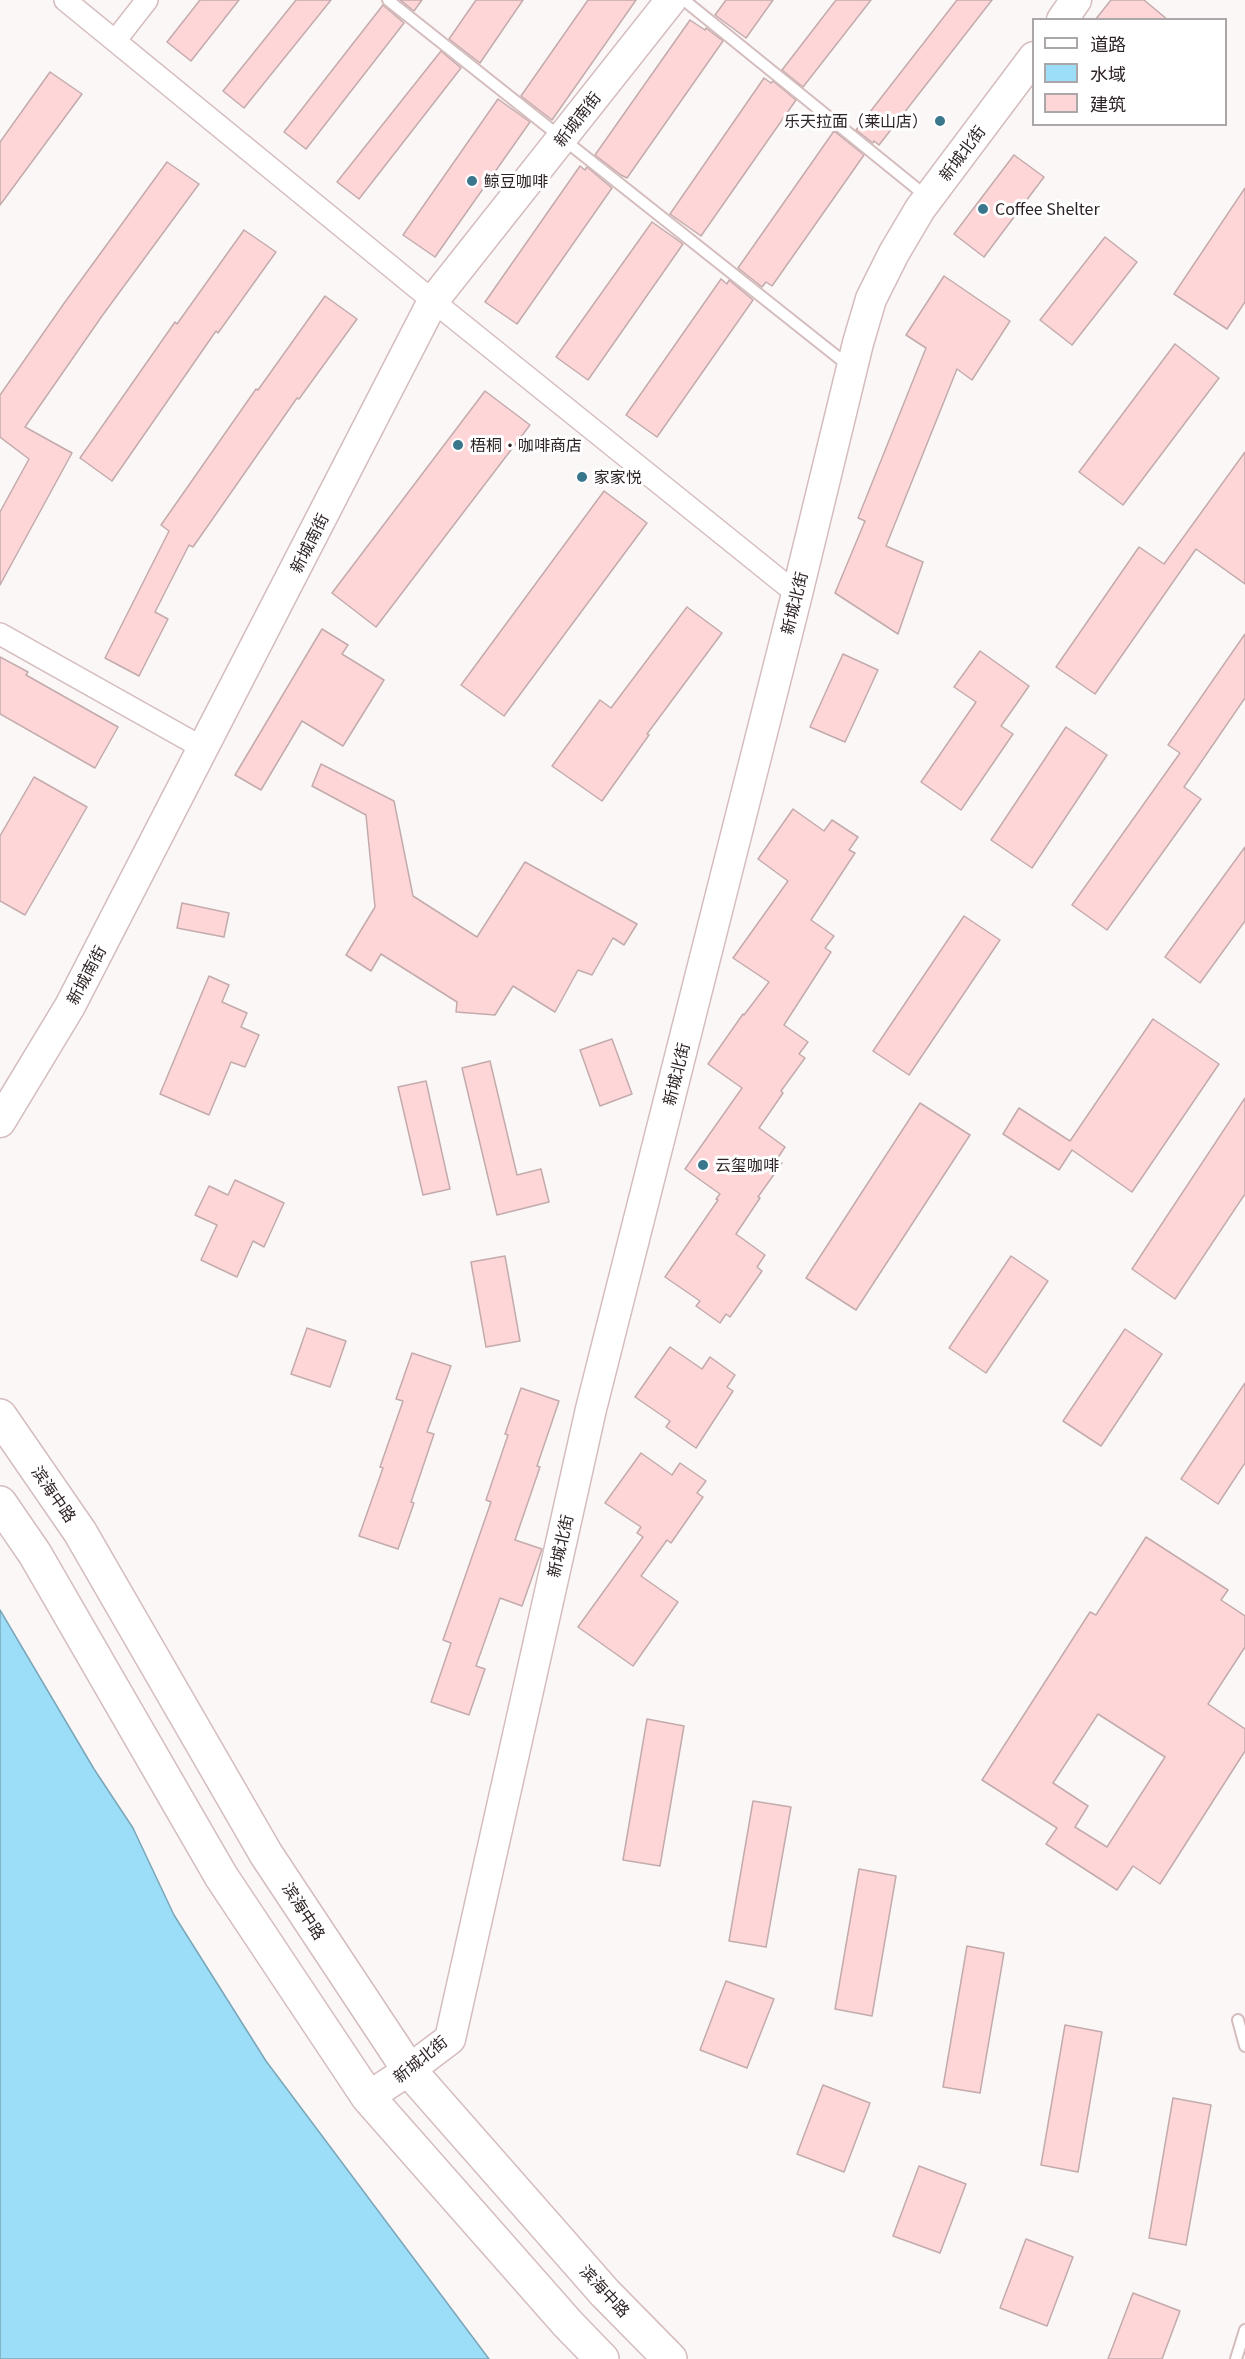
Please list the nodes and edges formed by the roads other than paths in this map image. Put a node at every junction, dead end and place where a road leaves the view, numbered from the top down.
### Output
1 (65, 0) edge
2 (147, 0) edge
3 (388, 0) edge
4 (671, 0) edge
5 (684, 0) edge
6 (1076, 0) edge
7 (1063, 18) edge
8 (115, 41) junction
9 (1032, 60) edge
10 (562, 138) junction
11 (929, 197) junction
12 (433, 301) junction
13 (852, 369) junction
14 (797, 594) junction
15 (0, 634) edge
16 (203, 748) junction
17 (0, 1122) edge
18 (0, 1416) edge
19 (0, 1503) edge
20 (1238, 2020) dead end
21 (1245, 2046) edge
22 (409, 2070) junction
23 (368, 2097) junction
24 (1245, 2330) edge
25 (602, 2359) edge
26 (670, 2359) edge
27 (1236, 2359) edge

1 - 8 street
2 - 8 street
3 - 10 lane
4 - 10 street, 新城南街
5 - 11 lane
6 - 7 street
8 - 12 street
9 - 11 street, 新城北街
10 - 12 street, 新城南街
10 - 13 lane
11 - 13 street, 新城北街
12 - 14 street
12 - 16 street, 新城南街
13 - 14 street, 新城北街
14 - 22 street, 新城北街
15 - 16 street
16 - 17 street, 新城南街
18 - 22 main road, 滨海中路
19 - 23 main road
20 - 21 lane
22 - 23 street, 新城北街
22 - 26 main road, 滨海中路
23 - 25 main road
24 - 27 lane

